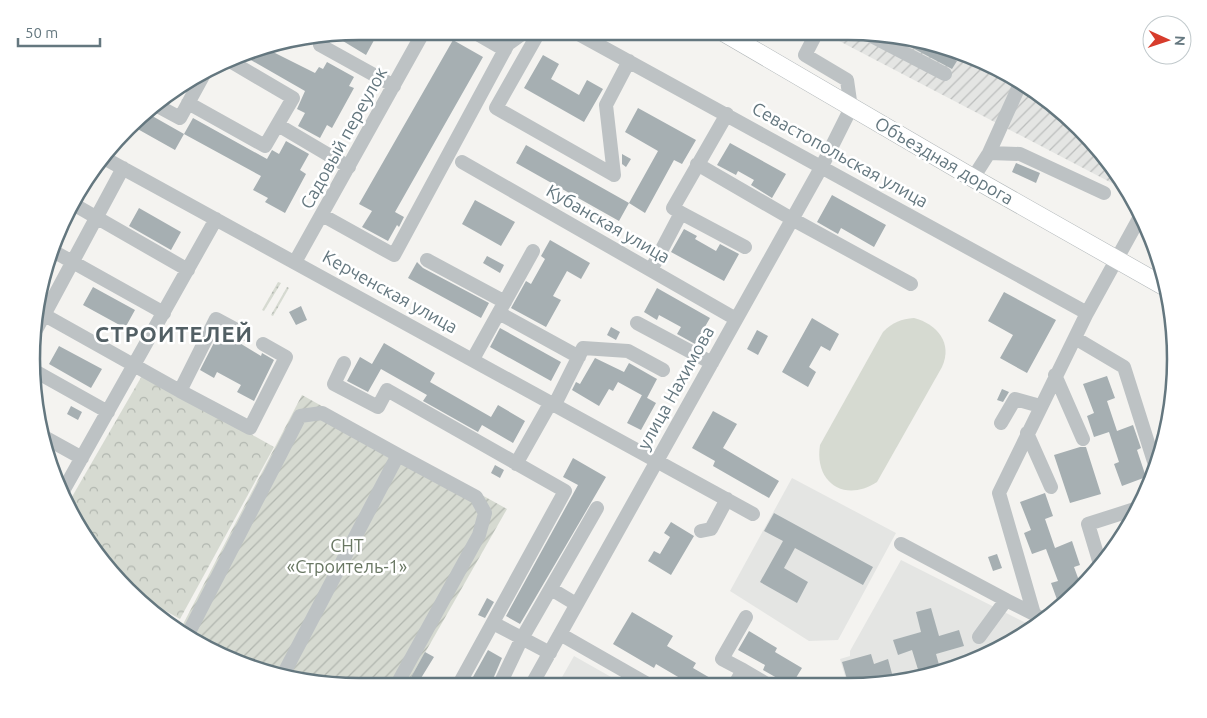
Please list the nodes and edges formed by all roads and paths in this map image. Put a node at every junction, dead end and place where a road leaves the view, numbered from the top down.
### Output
1 (419, 40) edge
2 (487, 40) edge
3 (514, 40) edge
4 (535, 40) edge
5 (591, 40) edge
6 (739, 40) edge
7 (813, 40) edge
8 (884, 42) edge
9 (322, 43) edge
10 (504, 50) junction
11 (630, 61) junction
12 (236, 64) edge
13 (945, 74) dead end
14 (199, 83) edge
15 (394, 86) junction
16 (1013, 86) edge
17 (1017, 89) edge
18 (1012, 99) junction
19 (188, 103) junction
20 (162, 108) edge
21 (851, 108) junction
22 (727, 114) junction
23 (278, 125) junction
24 (989, 153) junction
25 (109, 161) edge
26 (462, 162) dead end
27 (697, 164) junction
28 (822, 166) junction
29 (349, 167) junction
30 (124, 168) junction
31 (973, 178) junction
32 (1104, 193) dead end
33 (79, 207) edge
34 (681, 213) junction
35 (322, 215) junction
36 (97, 218) junction
37 (216, 219) junction
38 (792, 219) junction
39 (1137, 223) edge
40 (744, 247) dead end
41 (533, 251) dead end
42 (58, 254) edge
43 (427, 260) dead end
44 (1117, 260) junction
45 (73, 262) junction
46 (295, 262) junction
47 (188, 270) junction
48 (651, 270) junction
49 (1158, 283) edge
50 (911, 284) dead end
51 (502, 307) junction
52 (44, 309) edge
53 (164, 313) junction
54 (1086, 313) junction
55 (43, 315) edge
56 (736, 319) junction
57 (637, 322) dead end
58 (244, 334) dead end
59 (1075, 338) junction
60 (263, 344) dead end
61 (578, 357) junction
62 (473, 359) junction
63 (344, 363) dead end
64 (712, 363) junction
65 (134, 366) junction
66 (663, 370) dead end
67 (41, 374) edge
68 (1055, 375) junction
69 (180, 391) junction
70 (553, 403) junction
71 (1040, 406) junction
72 (108, 412) junction
73 (1001, 422) dead end
74 (1027, 433) junction
75 (1083, 439) dead end
76 (51, 441) edge
77 (398, 455) junction
78 (1152, 455) edge
79 (82, 458) junction
80 (657, 460) junction
81 (516, 464) junction
82 (66, 486) edge
83 (1051, 487) dead end
84 (727, 499) junction
85 (597, 508) dead end
86 (1128, 511) edge
87 (754, 514) dead end
88 (701, 531) dead end
89 (901, 544) dead end
90 (1098, 557) edge
91 (551, 589) junction
92 (1006, 600) junction
93 (576, 604) junction
94 (1038, 615) edge
95 (1037, 616) edge
96 (746, 617) dead end
97 (493, 622) junction
98 (190, 629) edge
99 (560, 634) junction
100 (979, 637) dead end
101 (521, 640) junction
102 (550, 653) junction
103 (286, 669) edge
104 (743, 670) junction
105 (400, 678) edge
106 (462, 678) edge
107 (503, 678) edge
108 (536, 678) edge
109 (626, 678) edge
110 (738, 678) edge
111 (756, 678) edge

1 - 15 street, Садовый переулок
2 - 10 street
3 - 10 street
4 - 11 street
5 - 11 street, Севастопольская улица
6 - 21 main road, Объездная дорога
7 - 21 street
8 - 13 street
9 - 15 street
10 - 35 street
11 - 22 street, Севастопольская улица
12 - 23 street
14 - 19 street
15 - 29 street, Садовый переулок
16 - 18 street
17 - 18 street
18 - 24 street
19 - 20 street
19 - 23 street
21 - 28 street, улица Нахимова
21 - 31 main road, Объездная дорога
22 - 27 street
22 - 28 street, Севастопольская улица
23 - 29 street
24 - 31 street
24 - 32 street
25 - 30 street, Керченская улица
26 - 48 street, Кубанская улица
27 - 34 street
27 - 38 street
28 - 38 street, улица Нахимова
28 - 54 street, Севастопольская улица
29 - 35 street, Садовый переулок
30 - 36 street
30 - 37 street, Керченская улица
31 - 44 main road, Объездная дорога
33 - 36 street
34 - 40 street
34 - 48 street
35 - 46 street, Садовый переулок
36 - 45 street
36 - 47 street
37 - 46 street, Керченская улица
37 - 47 street
38 - 50 street
38 - 56 street, улица Нахимова
39 - 44 street
41 - 51 street
42 - 45 street
43 - 51 street
44 - 49 main road, Объездная дорога
44 - 54 street
45 - 52 street
45 - 53 street
46 - 62 street, Керченская улица
47 - 53 street
48 - 56 street, Кубанская улица
51 - 61 street
51 - 62 street
53 - 65 street
54 - 59 street
55 - 65 street
56 - 64 street, улица Нахимова
57 - 64 street
58 - 69 street
59 - 68 street
59 - 78 street
60 - 69 street
61 - 66 street
61 - 70 street
62 - 70 street, Керченская улица
63 - 81 street
64 - 80 street, улица Нахимова
65 - 69 street
65 - 72 street
67 - 72 street
68 - 71 street
68 - 75 street
70 - 80 street, Керченская улица
70 - 81 street
71 - 73 street
71 - 74 street
72 - 79 street
74 - 83 street
74 - 94 street
76 - 79 street
77 - 98 street
77 - 103 street
77 - 105 street
79 - 82 street
80 - 84 street, Керченская улица
80 - 93 street, улица Нахимова
81 - 97 street
84 - 87 street, Керченская улица
84 - 88 street
85 - 91 street
86 - 90 street
89 - 92 street
91 - 93 street
91 - 101 street
92 - 95 street
92 - 100 street
93 - 99 street, улица Нахимова
96 - 104 street
97 - 101 street
97 - 106 street
99 - 102 street, улица Нахимова
99 - 109 street
101 - 102 street
101 - 107 street
102 - 108 street, улица Нахимова
104 - 110 street
104 - 111 street

